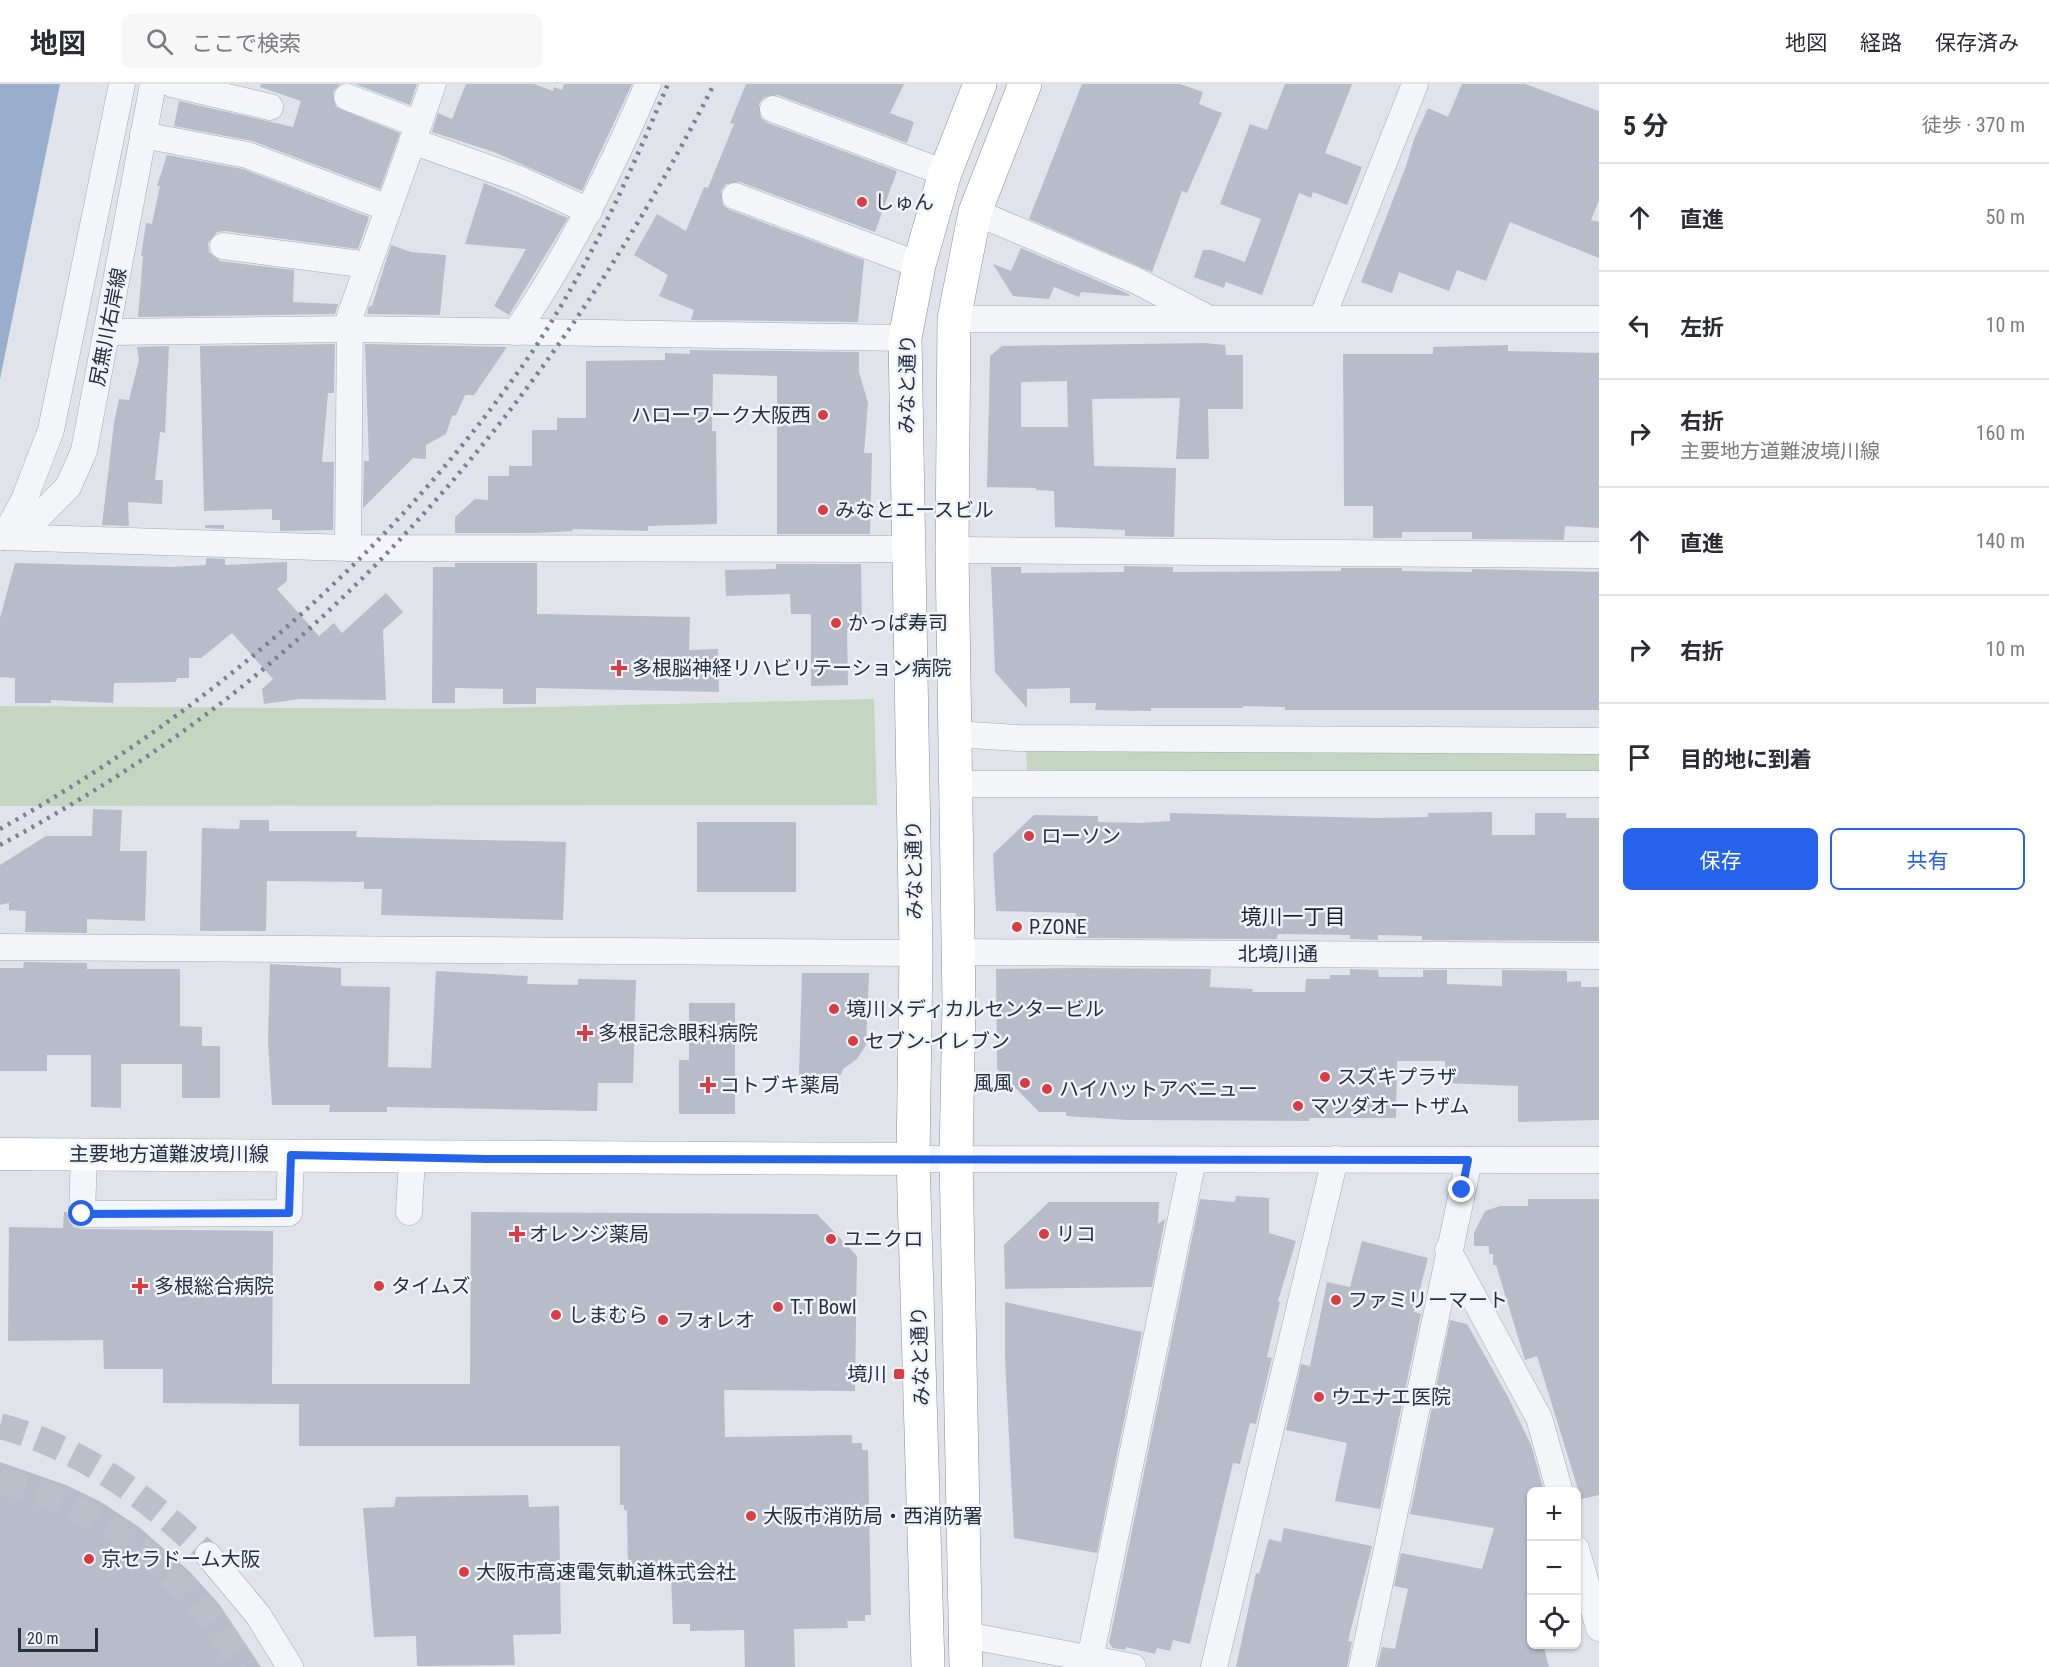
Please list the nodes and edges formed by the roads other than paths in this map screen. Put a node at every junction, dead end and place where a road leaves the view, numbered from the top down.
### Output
1 (122, 84) edge
2 (153, 84) edge
3 (172, 84) edge
4 (433, 84) edge
5 (648, 84) edge
6 (980, 84) edge
7 (1025, 84) edge
8 (1415, 84) edge
9 (347, 97) dead end
10 (270, 107) dead end
11 (773, 109) dead end
12 (415, 132) junction
13 (143, 135) junction
14 (945, 173) junction
15 (735, 196) dead end
16 (388, 208) junction
17 (589, 211) junction
18 (975, 212) junction
19 (223, 246) dead end
20 (368, 265) junction
21 (919, 265) junction
22 (1322, 318) junction
23 (1209, 319) junction
24 (954, 320) junction
25 (1599, 320) edge
26 (350, 329) junction
27 (108, 332) junction
28 (516, 332) junction
29 (905, 338) junction
30 (2, 539) edge
31 (348, 549) junction
32 (907, 549) junction
33 (952, 550) junction
34 (1599, 555) edge
35 (956, 734) junction
36 (1599, 741) edge
37 (955, 784) junction
38 (1599, 784) edge
39 (0, 947) edge
40 (957, 952) junction
41 (916, 953) junction
42 (1599, 956) edge
43 (0, 1154) edge
44 (84, 1154) junction
45 (291, 1155) junction
46 (412, 1156) junction
47 (956, 1158) junction
48 (913, 1159) junction
49 (1335, 1159) junction
50 (1193, 1160) junction
51 (1468, 1160) junction
52 (1599, 1160) edge
53 (409, 1212) dead end
54 (1448, 1250) junction
55 (1559, 1487) edge
56 (208, 1555) tunnel mouth
57 (1581, 1566) edge
58 (1599, 1628) edge
59 (966, 1635) junction
60 (1090, 1659) junction
61 (292, 1665) edge
62 (928, 1667) edge
63 (966, 1667) edge
64 (1133, 1667) edge
65 (1214, 1667) edge
66 (1362, 1667) edge

1 - 30 street, 尻無川右岸線
2 - 13 street, 尻無川右岸線
3 - 10 street
4 - 12 street
5 - 17 street
6 - 14 highway, みなと通り
7 - 18 highway, みなと通り
8 - 22 street
9 - 12 street
11 - 14 street
12 - 16 street
12 - 17 street
13 - 16 street
13 - 27 street, 尻無川右岸線
14 - 21 highway, みなと通り
15 - 21 street
16 - 20 street
17 - 28 street
18 - 23 street
18 - 24 highway, みなと通り
19 - 20 street
20 - 26 street
21 - 29 highway, みなと通り
22 - 23 street
22 - 25 street
23 - 24 street
24 - 33 highway, みなと通り
26 - 27 street
26 - 28 street
26 - 31 street
27 - 30 street, 尻無川右岸線
28 - 29 street
29 - 32 highway, みなと通り
30 - 31 street
31 - 32 street
32 - 41 highway, みなと通り
33 - 34 street
33 - 35 highway, みなと通り
35 - 36 street
35 - 37 highway, みなと通り
37 - 38 street
37 - 40 highway, みなと通り
39 - 41 street
40 - 42 street, 北境川通
40 - 47 highway, みなと通り
41 - 48 highway, みなと通り
43 - 44 main road, 主要地方道難波境川線
44 - 45 main road, 主要地方道難波境川線
44 - 45 street
45 - 46 main road, 主要地方道難波境川線
46 - 48 main road, 主要地方道難波境川線
46 - 53 street
47 - 48 street
47 - 50 street
47 - 59 highway, みなと通り
48 - 62 highway, みなと通り
49 - 50 street
49 - 51 street
49 - 65 street
50 - 60 street
51 - 52 street
51 - 54 street
54 - 55 street
54 - 66 street
56 - 61 street
57 - 58 street
59 - 60 street
59 - 63 highway, みなと通り
60 - 64 street

